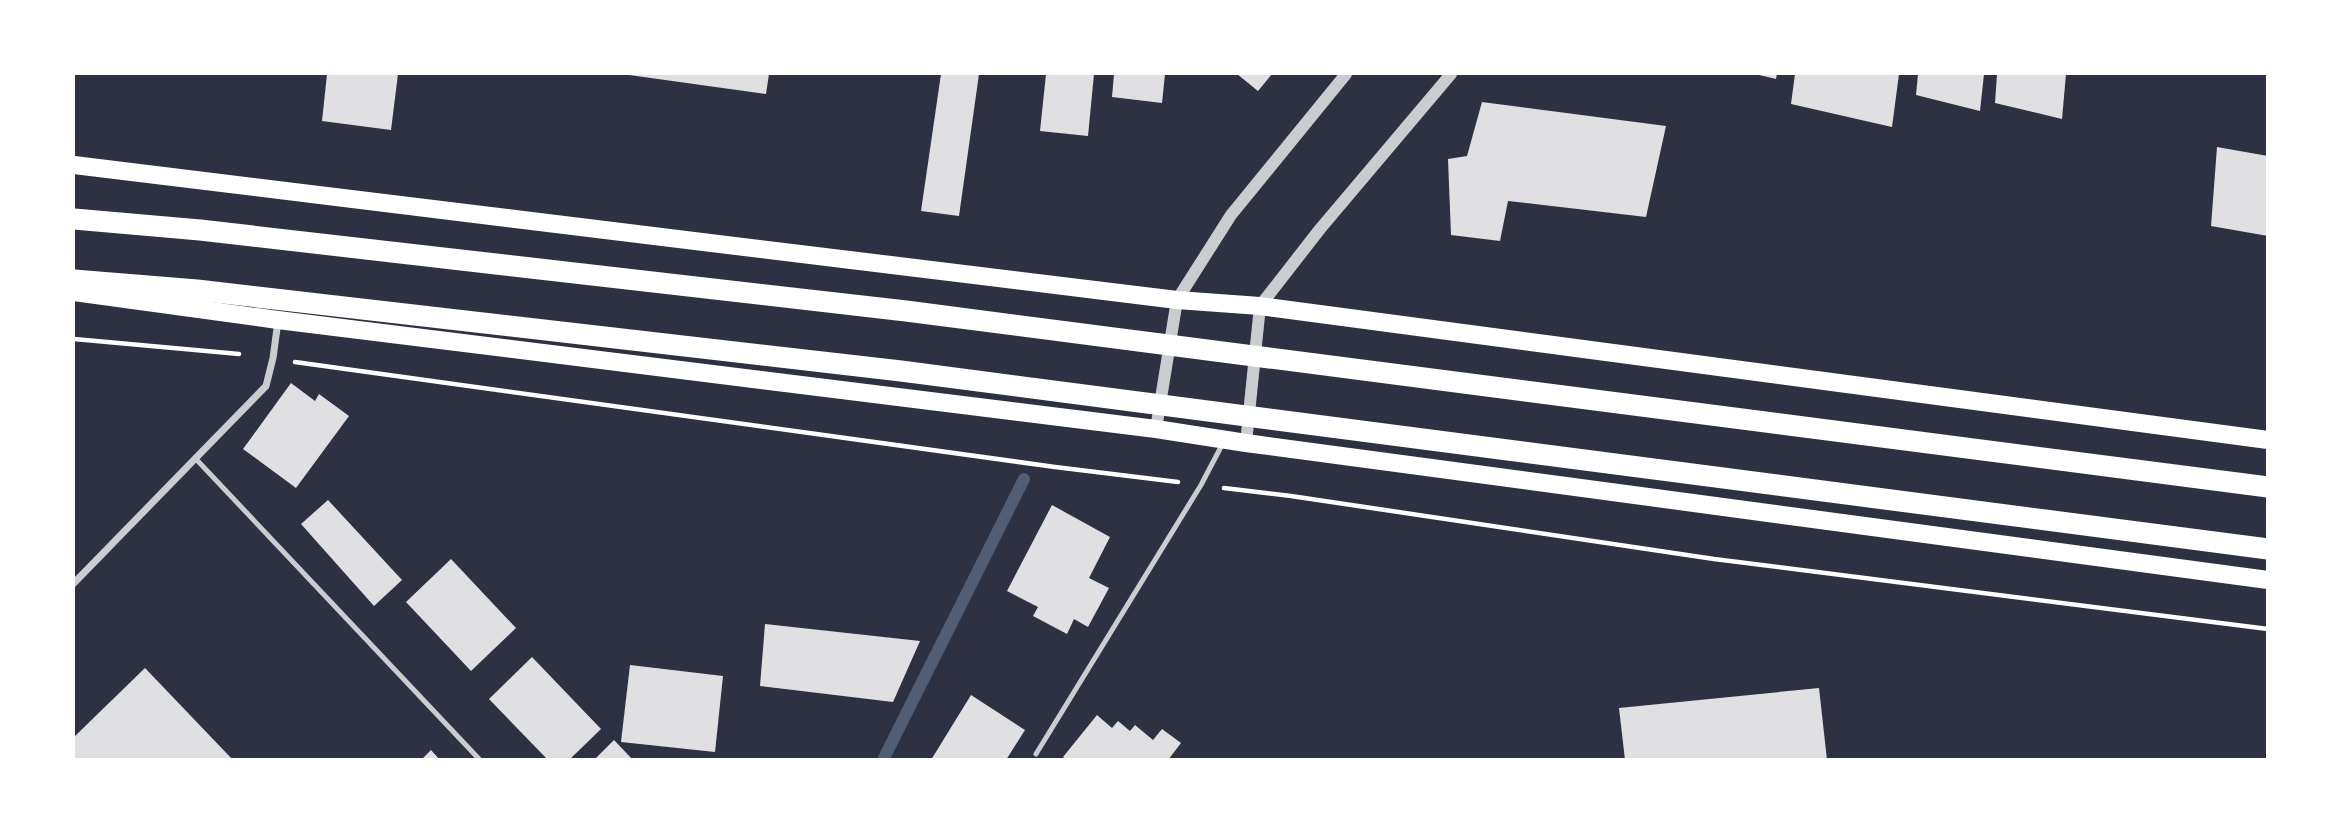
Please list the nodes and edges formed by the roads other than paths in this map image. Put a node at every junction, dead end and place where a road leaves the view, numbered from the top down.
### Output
1 (1346, 74) edge
2 (1451, 74) edge
3 (74, 165) edge
4 (74, 219) edge
5 (74, 280) edge
6 (74, 292) edge
7 (1177, 300) junction
8 (1260, 306) junction
9 (278, 320) junction
10 (1156, 429) junction
11 (1225, 440) junction
12 (2267, 440) edge
13 (1245, 443) junction
14 (195, 458) junction
15 (2267, 488) edge
16 (2267, 549) edge
17 (2267, 580) edge
18 (74, 583) edge
19 (1036, 754) dead end
20 (480, 760) edge

1 - 7 street
2 - 8 street
3 - 7 main road
4 - 15 highway
5 - 16 highway
6 - 9 main road
7 - 8 main road
7 - 10 street
8 - 12 main road
8 - 13 street
9 - 10 main road
9 - 14 street
10 - 11 main road
11 - 13 main road
11 - 19 lane
13 - 17 main road
14 - 18 street
14 - 20 lane

